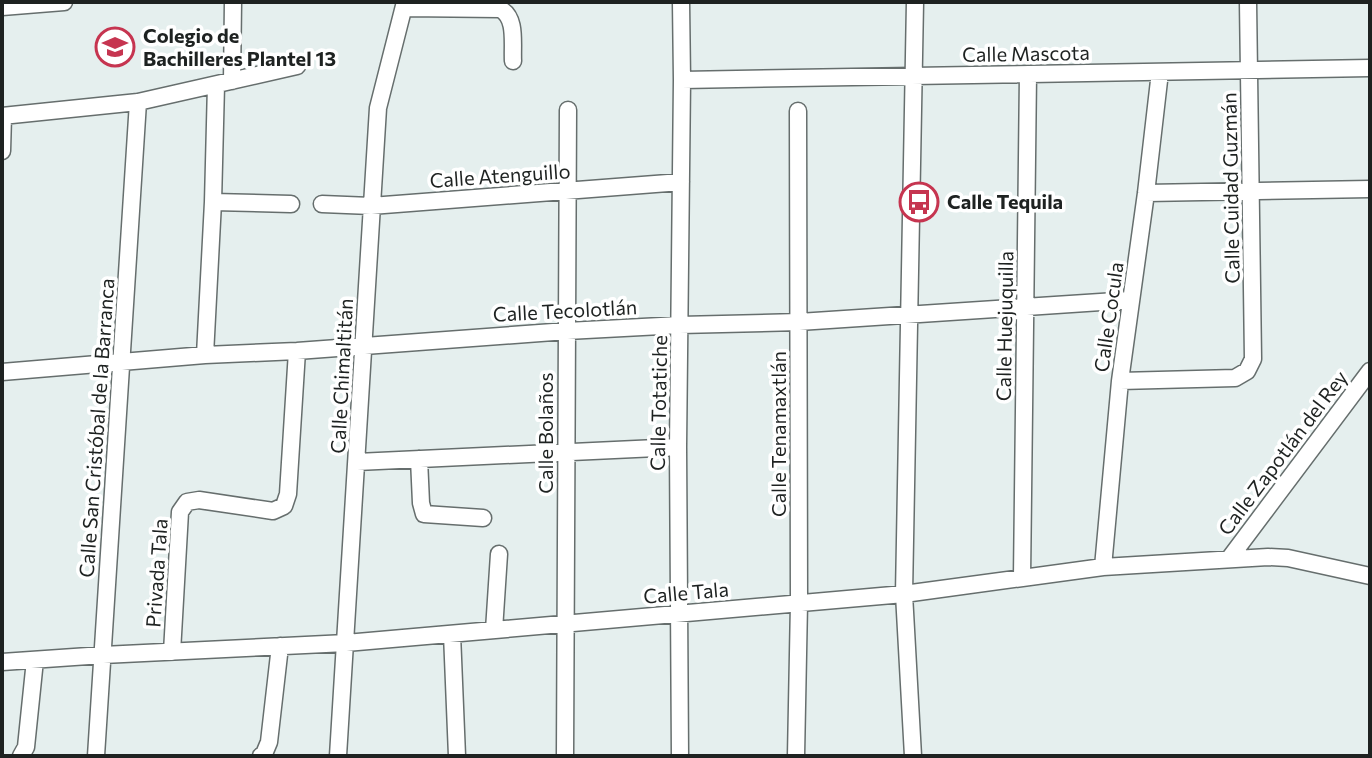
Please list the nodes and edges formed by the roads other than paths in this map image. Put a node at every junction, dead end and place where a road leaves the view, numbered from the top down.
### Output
1 (64, 2) edge
2 (233, 2) edge
3 (681, 2) edge
4 (915, 2) edge
5 (1248, 2) edge
6 (405, 5) edge
7 (2, 7) edge
8 (513, 61) dead end
9 (297, 66) dead end
10 (1370, 68) edge
11 (1249, 70) junction
12 (1160, 72) junction
13 (1028, 74) junction
14 (913, 76) junction
15 (682, 80) junction
16 (224, 83) junction
17 (138, 102) junction
18 (568, 110) dead end
19 (798, 111) dead end
20 (3, 116) edge
21 (2, 151) edge
22 (681, 182) junction
23 (1370, 189) edge
24 (568, 191) junction
25 (1252, 191) junction
26 (1146, 193) junction
27 (213, 202) junction
28 (291, 204) dead end
29 (322, 204) dead end
30 (371, 206) junction
31 (1131, 300) junction
32 (1025, 308) junction
33 (908, 316) junction
34 (799, 322) junction
35 (680, 325) junction
36 (567, 331) junction
37 (363, 345) junction
38 (297, 351) junction
39 (205, 355) junction
40 (121, 363) junction
41 (1370, 371) edge
42 (2, 372) edge
43 (1120, 381) junction
44 (678, 447) junction
45 (566, 451) junction
46 (419, 459) junction
47 (357, 462) junction
48 (483, 518) dead end
49 (499, 554) dead end
50 (1229, 559) junction
51 (1103, 567) junction
52 (1370, 576) edge
53 (1022, 578) junction
54 (904, 594) junction
55 (799, 603) junction
56 (678, 614) junction
57 (566, 624) junction
58 (494, 630) junction
59 (452, 634) junction
60 (346, 643) junction
61 (280, 646) junction
62 (172, 652) junction
63 (103, 655) junction
64 (35, 660) junction
65 (2, 662) edge
66 (21, 756) edge
67 (96, 756) edge
68 (261, 756) edge
69 (338, 756) edge
70 (457, 756) edge
71 (565, 756) edge
72 (680, 756) edge
73 (796, 756) edge
74 (913, 756) edge

1 - 7 street
2 - 16 street
3 - 15 street, Calle Totatiche
4 - 14 street
5 - 11 street, Calle Cuidad Guzmán
6 - 8 street
6 - 30 street, Calle Chimaltitán
9 - 16 street
10 - 11 street, Calle Mascota
11 - 12 street, Calle Mascota
11 - 25 street, Calle Cuidad Guzmán
12 - 13 street, Calle Mascota
12 - 26 street, Calle Cocula
13 - 14 street, Calle Mascota
13 - 32 street, Calle Huejuquilla
14 - 15 street, Calle Mascota
14 - 33 street
15 - 22 street, Calle Totatiche
16 - 17 street
16 - 27 street
17 - 20 street
17 - 40 street, Calle San Cristóbal de la Barranca
18 - 24 street, Calle Bolaños
19 - 34 street, Calle Tenamaxtlán
20 - 21 street
22 - 24 street, Calle Atenguillo
22 - 35 street, Calle Totatiche
23 - 25 street
24 - 30 street, Calle Atenguillo
24 - 36 street, Calle Bolaños
25 - 26 street
25 - 43 street, Calle Cuidad Guzmán
26 - 31 street, Calle Cocula
27 - 28 street
27 - 39 street
29 - 30 street, Calle Atenguillo
30 - 37 street, Calle Chimaltitán
31 - 32 street, Calle Tecolotlán
31 - 43 street, Calle Cocula
32 - 33 street, Calle Tecolotlán
32 - 53 street, Calle Huejuquilla
33 - 34 street, Calle Tecolotlán
33 - 54 street
34 - 35 street, Calle Tecolotlán
34 - 55 street, Calle Tenamaxtlán
35 - 36 street, Calle Tecolotlán
35 - 44 street, Calle Totatiche
36 - 37 street, Calle Tecolotlán
36 - 45 street, Calle Bolaños
37 - 38 street, Calle Tecolotlán
37 - 47 street, Calle Chimaltitán
38 - 39 street, Calle Tecolotlán
38 - 62 street, Privada Tala
39 - 40 street, Calle Tecolotlán
40 - 42 street, Calle Tecolotlán
40 - 63 street, Calle San Cristóbal de la Barranca
41 - 50 street, Calle Zapotlán del Rey
43 - 51 street, Calle Cocula
44 - 45 street
44 - 56 street, Calle Totatiche
45 - 46 street
45 - 57 street, Calle Bolaños
46 - 47 street
46 - 48 street
47 - 60 street, Calle Chimaltitán
49 - 58 street
50 - 51 street, Calle Tala
50 - 52 street, Calle Tala
51 - 53 street, Calle Tala
53 - 54 street, Calle Tala
54 - 55 street, Calle Tala
54 - 74 street
55 - 56 street, Calle Tala
55 - 73 street, Calle Tenamaxtlán
56 - 57 street, Calle Tala
56 - 72 street, Calle Totatiche
57 - 58 street, Calle Tala
57 - 71 street, Calle Bolaños
58 - 59 street, Calle Tala
59 - 60 street, Calle Tala
59 - 70 street
60 - 61 street, Calle Tala
60 - 69 street, Calle Chimaltitán
61 - 62 street, Calle Tala
61 - 68 street
62 - 63 street, Calle Tala
63 - 64 street, Calle Tala
63 - 67 street, Calle San Cristóbal de la Barranca
64 - 65 street, Calle Tala
64 - 66 street

